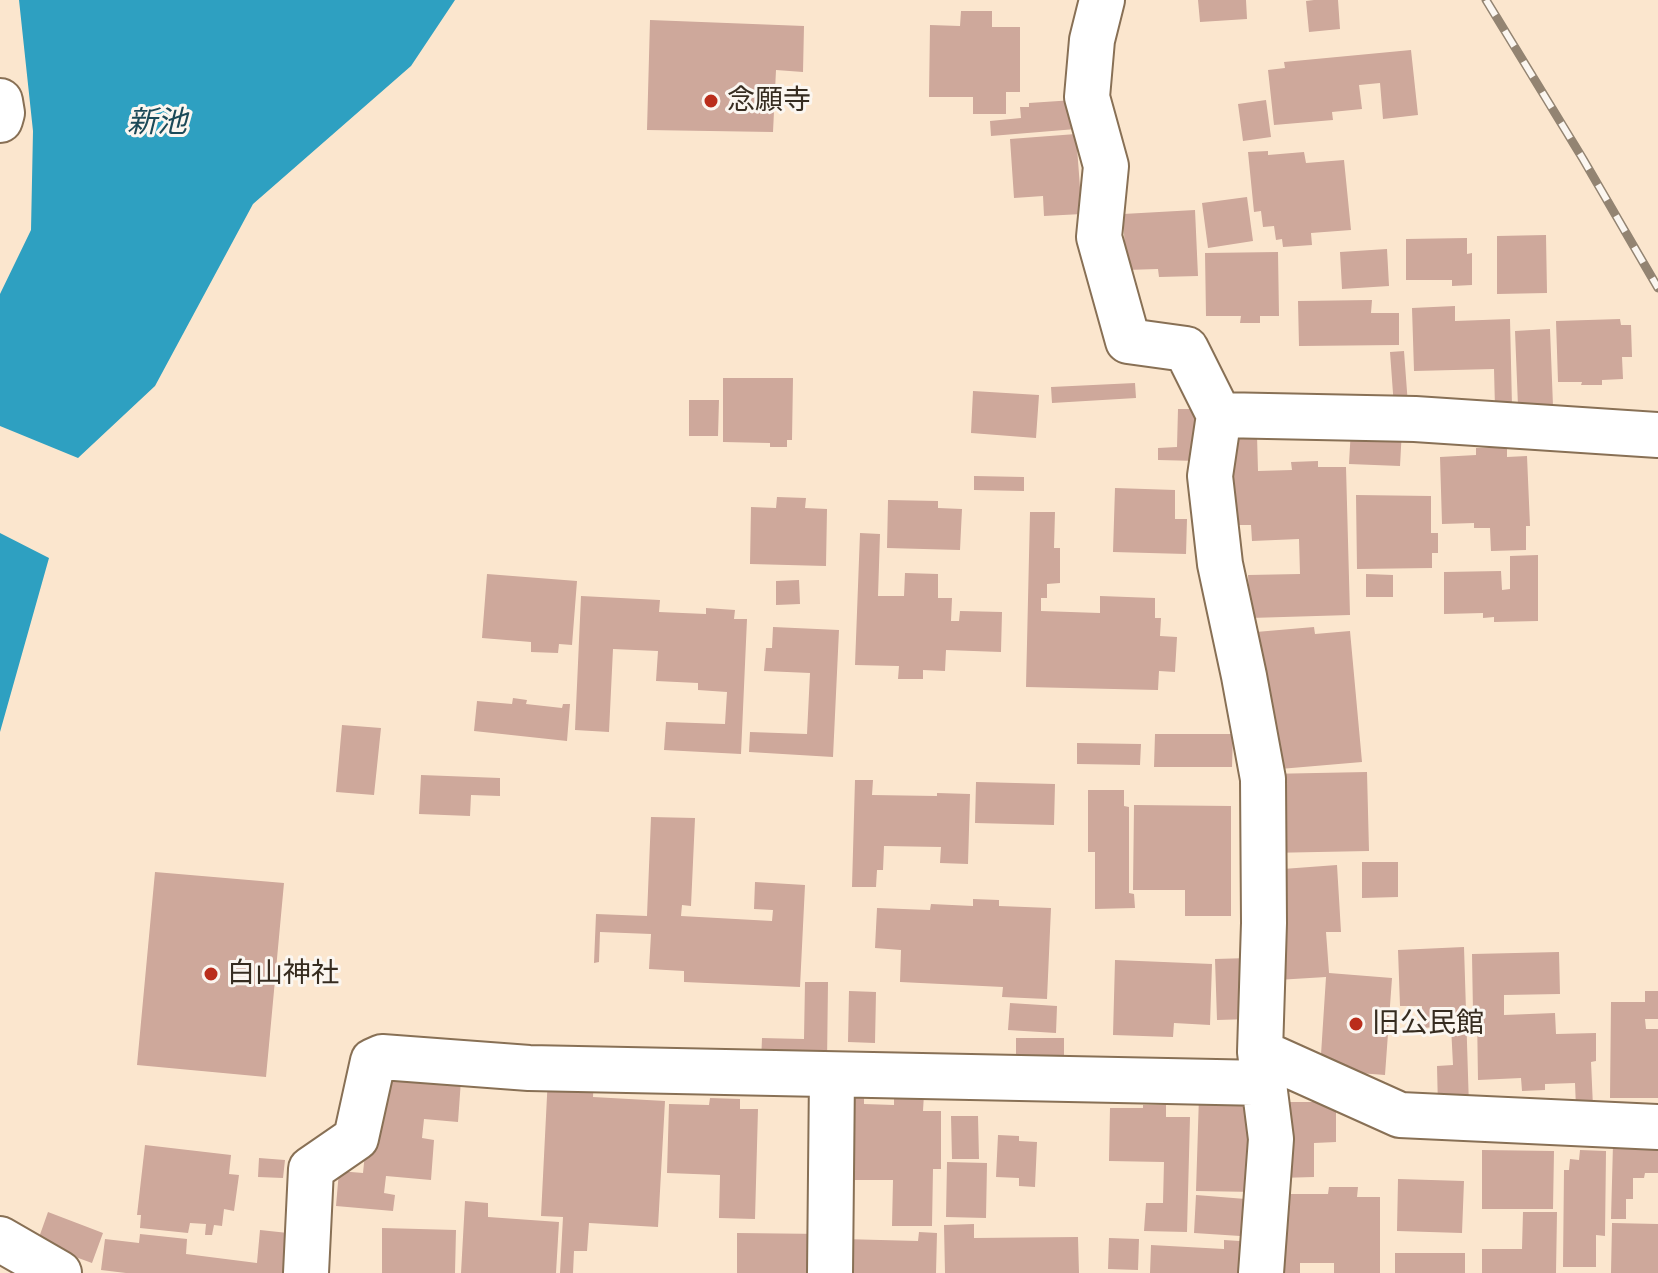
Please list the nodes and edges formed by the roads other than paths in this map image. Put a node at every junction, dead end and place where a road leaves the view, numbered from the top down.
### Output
1 (1102, 0) edge
2 (0, 101) edge
3 (0, 120) edge
4 (1219, 415) junction
5 (1658, 435) edge
6 (1262, 1067) junction
7 (832, 1075) junction
8 (1658, 1127) edge
9 (0, 1239) edge
10 (59, 1273) edge
11 (306, 1273) edge
12 (830, 1273) edge
13 (1261, 1273) edge

1 - 4 street
2 - 3 street
4 - 5 street
4 - 6 street
6 - 7 street
6 - 8 street
6 - 13 street
7 - 11 street
7 - 12 street
9 - 10 street

